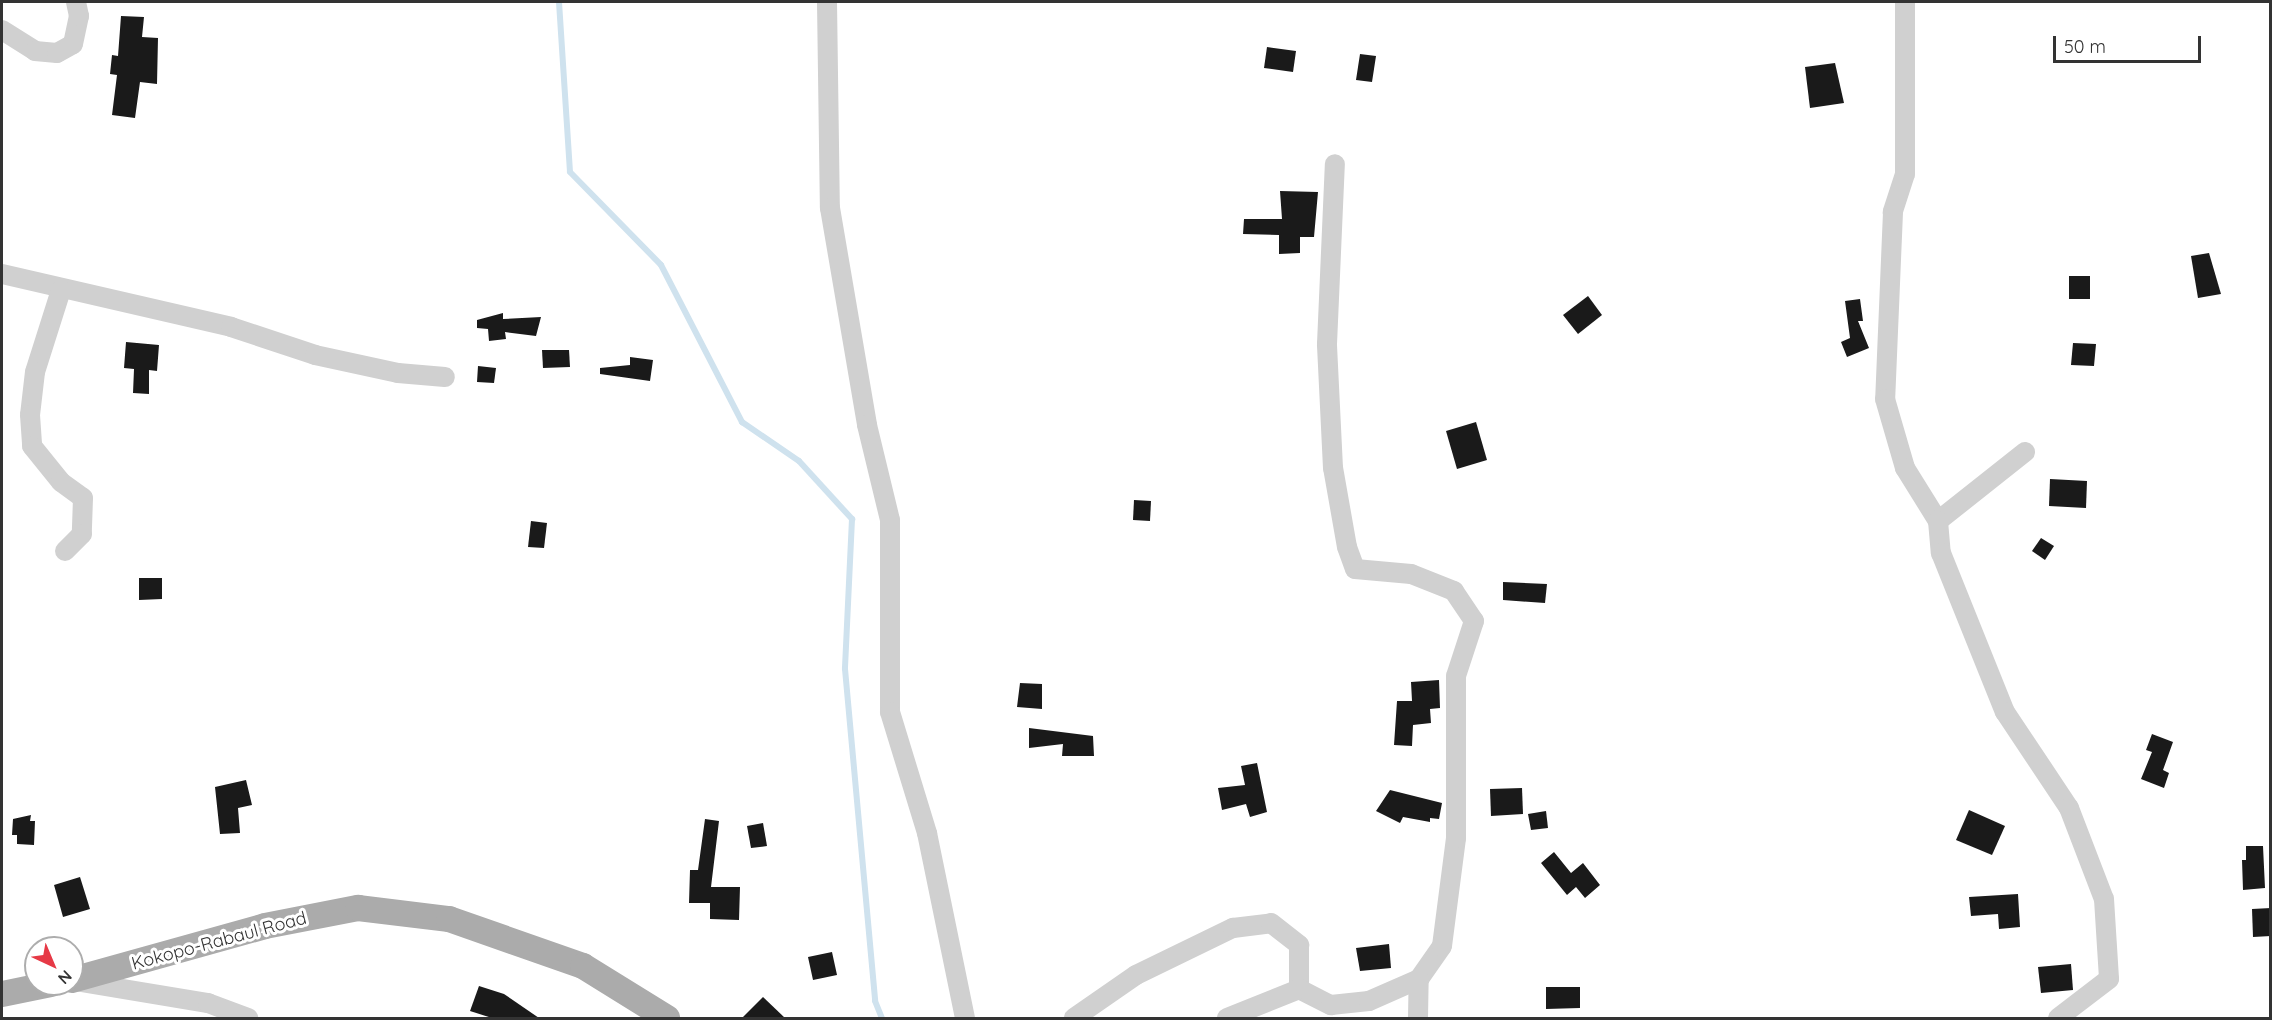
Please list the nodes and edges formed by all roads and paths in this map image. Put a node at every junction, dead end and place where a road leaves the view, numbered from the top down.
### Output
1 (76, 2) edge
2 (827, 2) edge
3 (1905, 2) edge
4 (2, 30) edge
5 (1335, 164) dead end
6 (2, 274) edge
7 (61, 290) junction
8 (445, 377) dead end
9 (2025, 452) dead end
10 (1938, 521) junction
11 (65, 550) dead end
12 (84, 977) edge
13 (1419, 979) junction
14 (84, 982) edge
15 (1299, 988) junction
16 (24, 990) edge
17 (2, 994) edge
18 (248, 1018) edge
19 (667, 1018) edge
20 (964, 1018) edge
21 (1074, 1018) edge
22 (1227, 1018) edge
23 (1418, 1018) edge
24 (2058, 1018) edge

1 - 4 street
2 - 20 street
3 - 10 street
5 - 13 street
6 - 7 street
7 - 8 street
7 - 11 street
9 - 10 street
10 - 24 street
12 - 19 main road, Kokopo-Rabaul Road
13 - 15 street
13 - 23 street
14 - 18 street
15 - 21 street
15 - 22 street
16 - 17 main road

